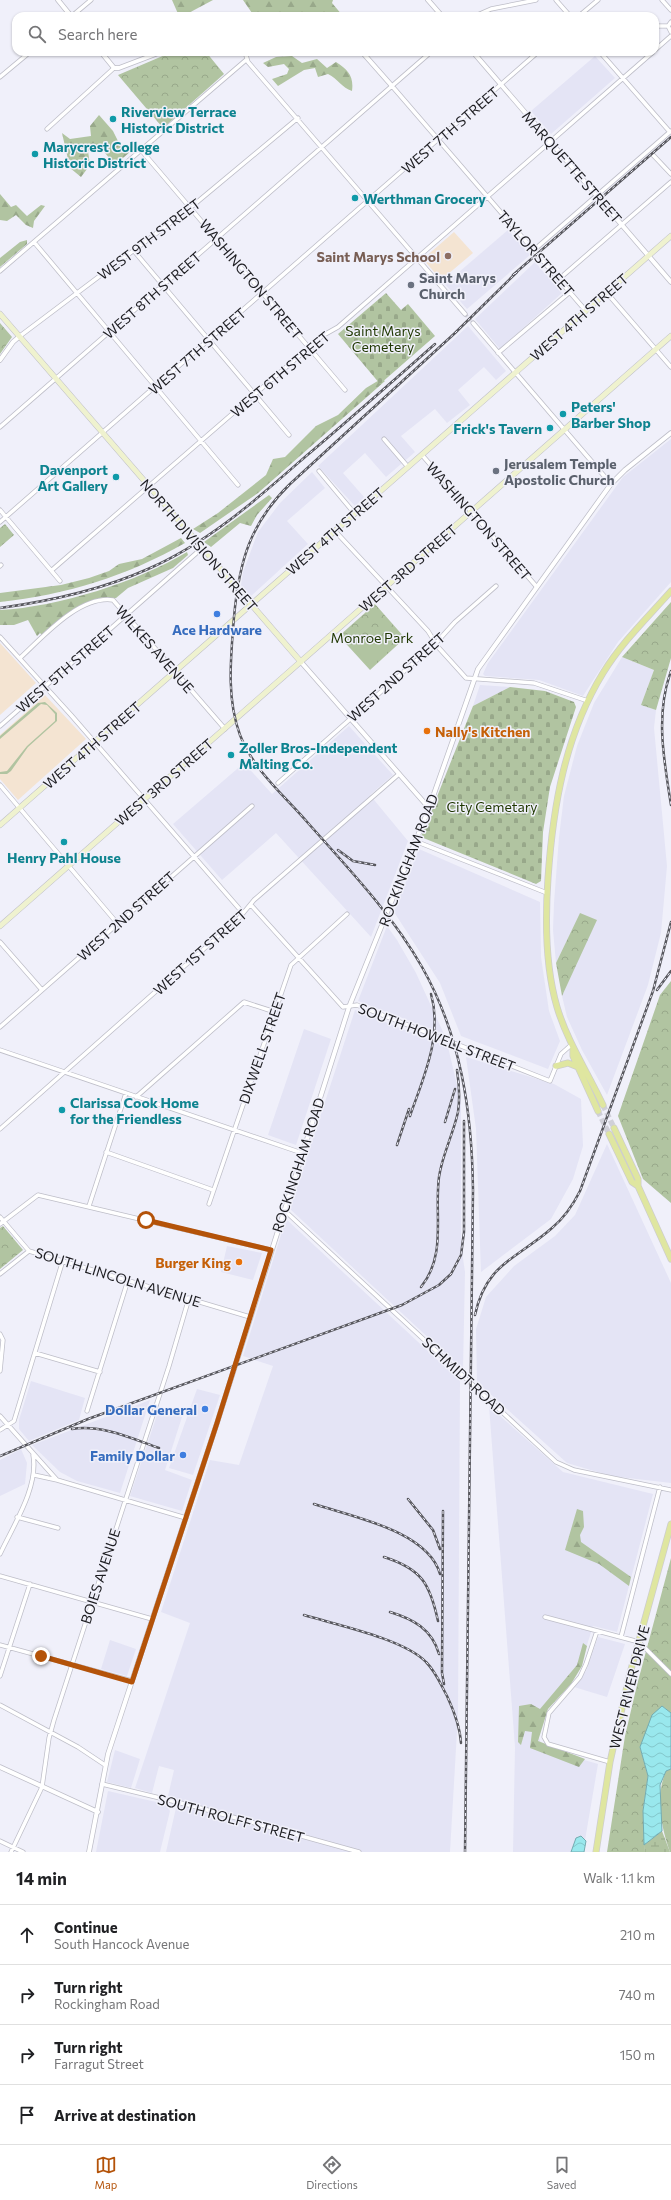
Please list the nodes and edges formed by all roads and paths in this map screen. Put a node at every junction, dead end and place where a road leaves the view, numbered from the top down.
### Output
1 (58, 0) edge
2 (91, 0) edge
3 (428, 0) edge
4 (536, 0) edge
5 (556, 0) edge
6 (598, 0) edge
7 (662, 0) edge
8 (671, 10) edge
9 (68, 12) edge
10 (76, 12) edge
11 (438, 12) edge
12 (484, 12) edge
13 (566, 12) edge
14 (584, 12) edge
15 (671, 22) edge
16 (659, 26) edge
17 (668, 26) junction
18 (671, 32) edge
19 (671, 36) edge
20 (659, 47) edge
21 (25, 56) edge
22 (104, 56) edge
23 (152, 56) edge
24 (246, 56) edge
25 (366, 56) edge
26 (426, 56) edge
27 (477, 56) edge
28 (534, 56) edge
29 (603, 56) edge
30 (648, 56) edge
31 (246, 60) junction
32 (114, 68) junction
33 (0, 77) edge
34 (623, 79) junction
35 (502, 85) junction
36 (392, 86) junction
37 (298, 118) junction
38 (47, 129) dead end
39 (670, 132) edge
40 (439, 140) junction
41 (551, 142) junction
42 (322, 146) junction
43 (141, 150) junction
44 (654, 155) dead end
45 (671, 174) edge
46 (671, 182) edge
47 (597, 195) junction
48 (488, 197) junction
49 (368, 202) junction
50 (190, 208) junction
51 (622, 224) junction
52 (671, 236) edge
53 (217, 239) junction
54 (34, 242) junction
55 (534, 250) junction
56 (134, 251) junction
57 (648, 256) junction
58 (418, 258) junction
59 (0, 271) edge
60 (559, 279) junction
61 (671, 282) edge
62 (163, 285) junction
63 (570, 292) junction
64 (78, 293) junction
65 (606, 293) junction
66 (262, 294) junction
67 (586, 311) junction
68 (0, 314) edge
69 (465, 314) tunnel mouth
70 (473, 323) tunnel mouth
71 (110, 332) junction
72 (20, 336) junction
73 (671, 336) edge
74 (209, 340) junction
75 (309, 348) junction
76 (656, 350) junction
77 (498, 353) junction
78 (0, 360) edge
79 (671, 367) edge
80 (515, 373) junction
81 (57, 378) junction
82 (156, 387) junction
83 (345, 390) dead end
84 (255, 394) junction
85 (0, 427) edge
86 (564, 430) junction
87 (671, 432) edge
88 (103, 433) junction
89 (289, 435) dead end
90 (384, 439) dead end
91 (202, 441) junction
92 (422, 455) junction
93 (408, 467) junction
94 (319, 471) dead end
95 (611, 484) junction
96 (238, 485) dead end
97 (149, 488) junction
98 (0, 510) edge
99 (472, 512) junction
100 (355, 514) junction
101 (6, 517) junction
102 (0, 522) edge
103 (335, 531) junction
104 (201, 549) junction
105 (52, 570) junction
106 (60, 581) dead end
107 (496, 586) dead end
108 (536, 586) junction
109 (386, 587) junction
110 (671, 591) edge
111 (251, 605) junction
112 (126, 615) junction
113 (0, 637) edge
114 (436, 643) junction
115 (20, 658) junction
116 (301, 662) junction
117 (175, 672) junction
118 (474, 679) junction
119 (45, 686) junction
120 (588, 702) junction
121 (350, 719) junction
122 (0, 726) edge
123 (225, 729) junction
124 (95, 742) junction
125 (398, 774) junction
126 (278, 783) dead end
127 (0, 785) edge
128 (145, 799) junction
129 (252, 806) dead end
130 (429, 808) junction
131 (19, 809) junction
132 (0, 825) edge
133 (415, 842) junction
134 (194, 856) junction
135 (68, 866) junction
136 (547, 893) junction
137 (251, 905) junction
138 (243, 913) junction
139 (347, 914) dead end
140 (117, 923) junction
141 (0, 926) edge
142 (0, 942) edge
143 (298, 957) junction
144 (42, 990) junction
145 (349, 1007) junction
146 (275, 1012) junction
147 (0, 1027) edge
148 (572, 1047) junction
149 (0, 1050) edge
150 (556, 1066) junction
151 (578, 1067) junction
152 (65, 1072) junction
153 (126, 1093) junction
154 (136, 1096) junction
155 (603, 1105) tunnel mouth
156 (598, 1111) tunnel mouth
157 (614, 1128) tunnel mouth
158 (0, 1129) edge
159 (234, 1130) junction
160 (609, 1134) tunnel mouth
161 (106, 1152) junction
162 (302, 1153) junction
163 (638, 1186) junction
164 (213, 1190) junction
165 (209, 1204) dead end
166 (89, 1206) junction
167 (284, 1210) junction
168 (0, 1217) edge
169 (4, 1221) junction
170 (0, 1224) edge
171 (271, 1250) junction
172 (29, 1251) junction
173 (671, 1259) edge
174 (63, 1260) junction
175 (0, 1274) edge
176 (128, 1280) junction
177 (189, 1298) junction
178 (250, 1317) junction
179 (0, 1334) edge
180 (35, 1353) junction
181 (0, 1371) edge
182 (100, 1372) junction
183 (87, 1411) dead end
184 (0, 1416) edge
185 (9, 1425) junction
186 (0, 1430) edge
187 (33, 1454) junction
188 (34, 1475) junction
189 (57, 1480) junction
190 (660, 1488) junction
191 (671, 1490) edge
192 (125, 1500) junction
193 (17, 1518) junction
194 (186, 1518) junction
195 (671, 1524) edge
196 (58, 1528) dead end
197 (0, 1554) edge
198 (0, 1576) edge
199 (30, 1584) junction
200 (92, 1602) junction
201 (545, 1618) dead end
202 (152, 1619) junction
203 (596, 1631) junction
204 (621, 1637) junction
205 (639, 1642) junction
206 (0, 1645) edge
207 (10, 1648) junction
208 (72, 1664) junction
209 (671, 1674) edge
210 (0, 1676) edge
211 (132, 1682) junction
212 (0, 1705) edge
213 (50, 1732) junction
214 (610, 1762) junction
215 (105, 1765) junction
216 (0, 1767) edge
217 (102, 1784) junction
218 (42, 1787) junction
219 (98, 1812) junction
220 (0, 1841) edge
221 (14, 1847) junction
222 (11, 1852) edge
223 (23, 1852) edge
224 (89, 1852) edge
225 (359, 1852) edge
226 (596, 1852) edge

1 - 9 street
2 - 10 street
3 - 11 street
4 - 12 street
5 - 13 street
6 - 14 street
7 - 8 street
15 - 17 street
16 - 17 street
17 - 18 street
19 - 20 street, WEST 6TH STREET
21 - 33 street
22 - 32 street
23 - 32 street
24 - 31 street
25 - 36 street
26 - 36 street, WEST 8TH STREET
27 - 35 street, MARQUETTE STREET
28 - 35 street, WEST 7TH STREET
29 - 34 street
30 - 34 street, WEST 6TH STREET
31 - 37 street
31 - 43 street
32 - 38 street
34 - 39 street
34 - 41 street, WEST 6TH STREET
35 - 40 street, WEST 7TH STREET
35 - 41 street, MARQUETTE STREET
36 - 40 street, TAYLOR STREET
36 - 42 street, WEST 8TH STREET
37 - 42 street
37 - 50 street, WEST 9TH STREET
39 - 47 street
40 - 48 street, TAYLOR STREET
40 - 49 street, WEST 7TH STREET
41 - 47 street, MARQUETTE STREET
41 - 48 street, WEST 6TH STREET
42 - 49 street
42 - 53 street, WEST 8TH STREET
43 - 50 street, WASHINGTON STREET
43 - 54 street
44 - 45 street
46 - 51 street
47 - 51 street, MARQUETTE STREET
47 - 55 street
48 - 55 street, TAYLOR STREET
48 - 58 street, WEST 6TH STREET
49 - 58 street
49 - 66 street, WEST 7TH STREET
50 - 53 street, WASHINGTON STREET
50 - 56 street, WEST 9TH STREET
51 - 57 street, MARQUETTE STREET
51 - 60 street
52 - 57 main road, WEST 4TH STREET
53 - 62 street, WEST 8TH STREET
53 - 66 street, WASHINGTON STREET
54 - 59 street
54 - 64 street
55 - 60 street, TAYLOR STREET
56 - 62 street
56 - 64 street, WEST 9TH STREET
57 - 61 street, MARQUETTE STREET
57 - 65 main road, WEST 4TH STREET
58 - 69 street
58 - 75 street, WEST 6TH STREET
60 - 63 street, TAYLOR STREET
62 - 71 street, WEST 8TH STREET
62 - 74 street
63 - 67 street, TAYLOR STREET
63 - 77 street
64 - 71 street
64 - 72 street, WEST 9TH STREET
65 - 67 main road, WEST 4TH STREET
65 - 76 street
66 - 74 street, WEST 7TH STREET
66 - 75 street, WASHINGTON STREET
67 - 80 main road, WEST 4TH STREET
68 - 72 main road, NORTH DIVISION STREET
70 - 77 street
71 - 81 street, WEST 8TH STREET
71 - 82 street
72 - 78 street, WEST 9TH STREET
72 - 81 main road, NORTH DIVISION STREET
73 - 76 main road, WEST 3RD STREET
74 - 82 street, WEST 7TH STREET
74 - 84 street
75 - 83 street, WASHINGTON STREET
75 - 84 street, WEST 6TH STREET
76 - 79 street
76 - 86 main road, WEST 3RD STREET
77 - 80 street
80 - 86 street
80 - 92 main road, WEST 4TH STREET
81 - 85 street, WEST 8TH STREET
81 - 88 main road, NORTH DIVISION STREET
82 - 88 street, WEST 7TH STREET
82 - 91 street
84 - 89 street
84 - 91 street, WEST 6TH STREET
86 - 95 street
86 - 99 main road, WEST 3RD STREET
87 - 95 street
88 - 97 main road, NORTH DIVISION STREET
88 - 101 street, WEST 7TH STREET
90 - 93 street, WASHINGTON STREET
91 - 96 street
91 - 97 street, WEST 6TH STREET
92 - 93 main road, WEST 4TH STREET
92 - 99 street, WASHINGTON STREET
93 - 100 main road, WEST 4TH STREET
94 - 100 street
95 - 108 street, ROCKINGHAM ROAD
97 - 104 main road, NORTH DIVISION STREET
97 - 105 street, WEST 6TH STREET
98 - 101 street
99 - 108 street, WASHINGTON STREET
99 - 109 main road, WEST 3RD STREET
100 - 103 main road, WEST 4TH STREET
101 - 102 street, WEST 7TH STREET
101 - 105 street
103 - 109 street
103 - 111 main road, WEST 4TH STREET
104 - 111 main road, NORTH DIVISION STREET
104 - 112 street, WEST 5TH STREET
105 - 106 street
107 - 114 street, WEST 2ND STREET
108 - 118 street, ROCKINGHAM ROAD
109 - 114 street
109 - 116 main road, WEST 3RD STREET
110 - 120 main road
111 - 116 main road, NORTH DIVISION STREET
111 - 117 main road, WEST 4TH STREET
112 - 115 street, WILKES AVENUE
112 - 117 street, WILKES AVENUE
112 - 119 street, WEST 5TH STREET
113 - 115 street
114 - 118 street
114 - 121 street, WEST 2ND STREET
115 - 119 street
116 - 121 street, NORTH DIVISION STREET
116 - 123 main road, WEST 3RD STREET
117 - 123 street, WILKES AVENUE
117 - 124 main road, WEST 4TH STREET
118 - 120 street
118 - 130 street, ROCKINGHAM ROAD
119 - 122 street, WEST 5TH STREET
119 - 124 street
120 - 136 main road
121 - 125 street, NORTH DIVISION STREET
121 - 126 street, WEST 2ND STREET
123 - 128 main road, WEST 3RD STREET
124 - 128 street
124 - 131 main road, WEST 4TH STREET
125 - 130 street, NORTH DIVISION STREET
125 - 137 street, WEST 1ST STREET
127 - 131 street
128 - 134 street
128 - 135 main road, WEST 3RD STREET
129 - 134 street, WEST 2ND STREET
130 - 133 street, ROCKINGHAM ROAD
131 - 132 main road, WEST 4TH STREET
131 - 135 street
133 - 136 street
133 - 145 street, ROCKINGHAM ROAD
134 - 138 street
134 - 140 street, WEST 2ND STREET
135 - 140 street
135 - 141 main road, WEST 3RD STREET
136 - 148 main road
137 - 138 street, WEST 1ST STREET
137 - 143 street, SOUTH HOWELL STREET
138 - 152 street, WEST 1ST STREET
139 - 143 street, DIXWELL STREET
140 - 144 street, WEST 2ND STREET
142 - 144 street
143 - 145 street, SOUTH HOWELL STREET
143 - 146 street, DIXWELL STREET
144 - 147 street, WEST 2ND STREET
145 - 150 street, SOUTH HOWELL STREET
145 - 162 street, ROCKINGHAM ROAD
146 - 154 street
146 - 159 street, DIXWELL STREET
148 - 150 street, SOUTH HOWELL STREET
148 - 151 main road
148 - 155 main road
149 - 152 street
150 - 151 main road
151 - 156 main road
152 - 153 street
152 - 158 street, WEST 1ST STREET
153 - 154 street
153 - 161 street
154 - 159 street
157 - 163 main road
159 - 162 street
159 - 164 street, DIXWELL STREET
160 - 163 main road
161 - 164 street
161 - 166 street
162 - 167 street, ROCKINGHAM ROAD
163 - 173 main road
164 - 165 street, DIXWELL STREET
166 - 169 street
166 - 171 street
167 - 171 street, ROCKINGHAM ROAD
167 - 190 street, SCHMIDT ROAD
168 - 169 street, SOUTH LINCOLN AVENUE
169 - 170 street
169 - 172 street, SOUTH LINCOLN AVENUE
171 - 178 street, ROCKINGHAM ROAD
172 - 174 street, SOUTH LINCOLN AVENUE
172 - 175 street
174 - 176 street, SOUTH LINCOLN AVENUE
174 - 180 street
176 - 177 street, SOUTH LINCOLN AVENUE
176 - 182 street
177 - 178 street, SOUTH LINCOLN AVENUE
177 - 192 street, BOIES AVENUE
178 - 194 street, ROCKINGHAM ROAD
179 - 181 street
180 - 182 street
180 - 185 street
182 - 183 street
184 - 185 street
185 - 186 street
185 - 187 street
187 - 188 street
187 - 189 street
188 - 189 street
188 - 193 street
189 - 192 street
190 - 191 street, SCHMIDT ROAD
190 - 204 street
192 - 194 street
192 - 200 street, BOIES AVENUE
193 - 196 street
193 - 197 street
194 - 202 street, ROCKINGHAM ROAD
195 - 205 main road, WEST RIVER DRIVE
198 - 199 street
199 - 200 street
199 - 207 street
200 - 202 street
200 - 208 street, BOIES AVENUE
201 - 203 street
202 - 211 street, ROCKINGHAM ROAD
203 - 204 street
203 - 214 street
204 - 205 street
205 - 209 street
205 - 214 main road, WEST RIVER DRIVE
206 - 207 street
207 - 208 street
207 - 210 street
208 - 211 street
208 - 213 street, BOIES AVENUE
211 - 215 street, ROCKINGHAM ROAD
212 - 213 street
213 - 215 street
213 - 218 street, BOIES AVENUE
214 - 226 main road, WEST RIVER DRIVE
215 - 217 street, ROCKINGHAM ROAD
216 - 218 street
217 - 219 street, ROCKINGHAM ROAD
217 - 225 street, SOUTH ROLFF STREET
218 - 219 street
218 - 221 street, BOIES AVENUE
219 - 224 street, ROCKINGHAM ROAD
220 - 221 street
221 - 222 street, BOIES AVENUE
221 - 223 street

